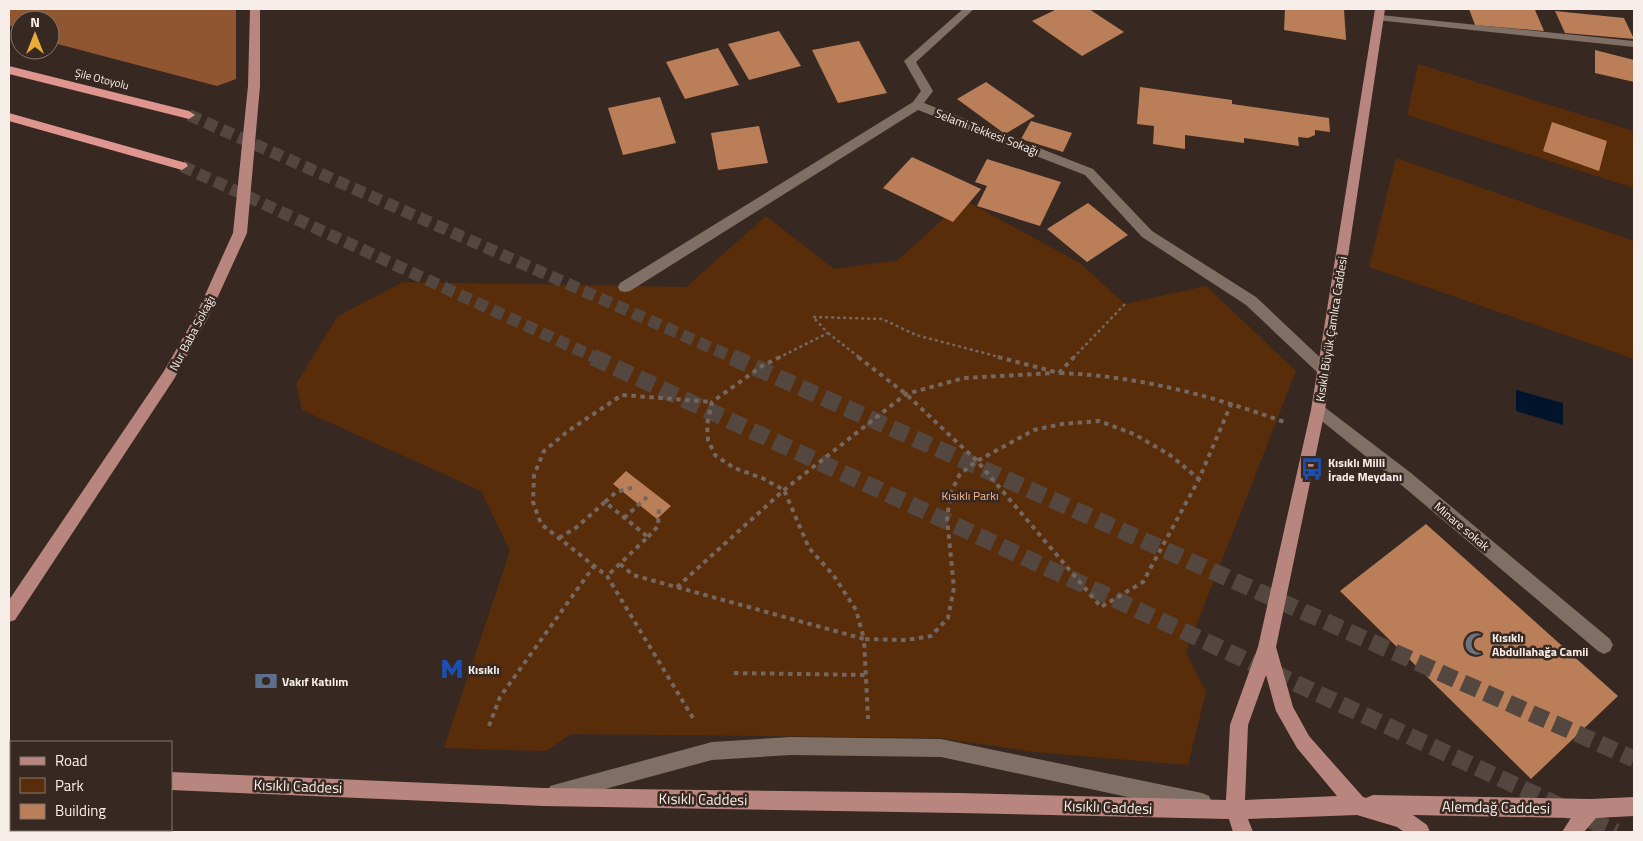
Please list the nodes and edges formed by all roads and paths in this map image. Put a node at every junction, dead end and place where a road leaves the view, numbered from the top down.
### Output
1 (255, 9) edge
2 (969, 9) edge
3 (1380, 13) edge
4 (1634, 44) edge
5 (9, 70) edge
6 (917, 105) junction
7 (189, 115) tunnel mouth
8 (9, 117) edge
9 (182, 166) tunnel mouth
10 (625, 287) dead end
11 (1125, 304) dead end
12 (828, 333) junction
13 (1324, 370) junction
14 (1059, 373) junction
15 (906, 394) junction
16 (712, 402) junction
17 (1232, 402) junction
18 (1318, 410) junction
19 (1313, 432) junction
20 (978, 461) junction
21 (1199, 479) junction
22 (635, 487) dead end
23 (784, 490) junction
24 (648, 497) dead end
25 (605, 502) junction
26 (660, 508) dead end
27 (623, 518) junction
28 (648, 537) junction
29 (558, 538) junction
30 (620, 564) junction
31 (594, 566) junction
32 (607, 576) junction
33 (677, 587) junction
34 (9, 614) edge
35 (864, 639) junction
36 (1604, 645) dead end
37 (1267, 647) junction
38 (734, 673) dead end
39 (865, 675) junction
40 (693, 718) dead end
41 (868, 720) dead end
42 (489, 726) dead end
43 (172, 781) edge
44 (543, 797) junction
45 (1357, 805) junction
46 (1634, 807) edge
47 (1591, 809) junction
48 (1236, 810) junction
49 (44, 831) edge
50 (56, 832) edge
51 (1243, 832) edge
52 (1420, 832) edge
53 (1572, 832) edge

1 - 34 main road, Nur Baba Sokağı
2 - 6 street
3 - 4 street
3 - 13 main road, Kısıklı Büyük Çamlıca Caddesi
5 - 7 highway, Şile Otoyolu
6 - 10 street
6 - 13 street, Selami Tekkesi Sokağı
8 - 9 highway
11 - 14 path
12 - 14 path
12 - 15 path
12 - 16 path
13 - 18 main road, Kısıklı Büyük Çamlıca Caddesi
14 - 15 path
14 - 17 path
15 - 20 path
15 - 23 path
16 - 23 path
16 - 29 path
17 - 19 path
17 - 21 path
18 - 19 main road, Kısıklı Büyük Çamlıca Caddesi
18 - 36 street, Minare sokak
19 - 37 main road, Kısıklı Büyük Çamlıca Caddesi
20 - 21 path
20 - 21 path
20 - 35 path
22 - 25 path
23 - 33 path
23 - 35 path
24 - 27 path
25 - 27 path
25 - 29 path
26 - 28 path
27 - 28 path
28 - 30 path
29 - 31 path
30 - 32 path
30 - 33 path
31 - 32 path
31 - 42 path
32 - 40 path
33 - 35 path
35 - 39 path
37 - 45 main road, Kısıklı Büyük Çamlıca Caddesi
37 - 48 main road, Kısıklı Büyük Çamlıca Caddesi
38 - 39 path
39 - 41 path
43 - 44 main road, Kısıklı Caddesi
44 - 48 main road, Kısıklı Caddesi
44 - 48 street
45 - 47 main road, Alemdağ Caddesi
45 - 48 main road, Kısıklı Caddesi
45 - 52 main road
46 - 47 main road, Alemdağ Caddesi
47 - 53 main road
48 - 51 main road, Kısıklı Büyük Çamlıca Caddesi
49 - 50 main road

